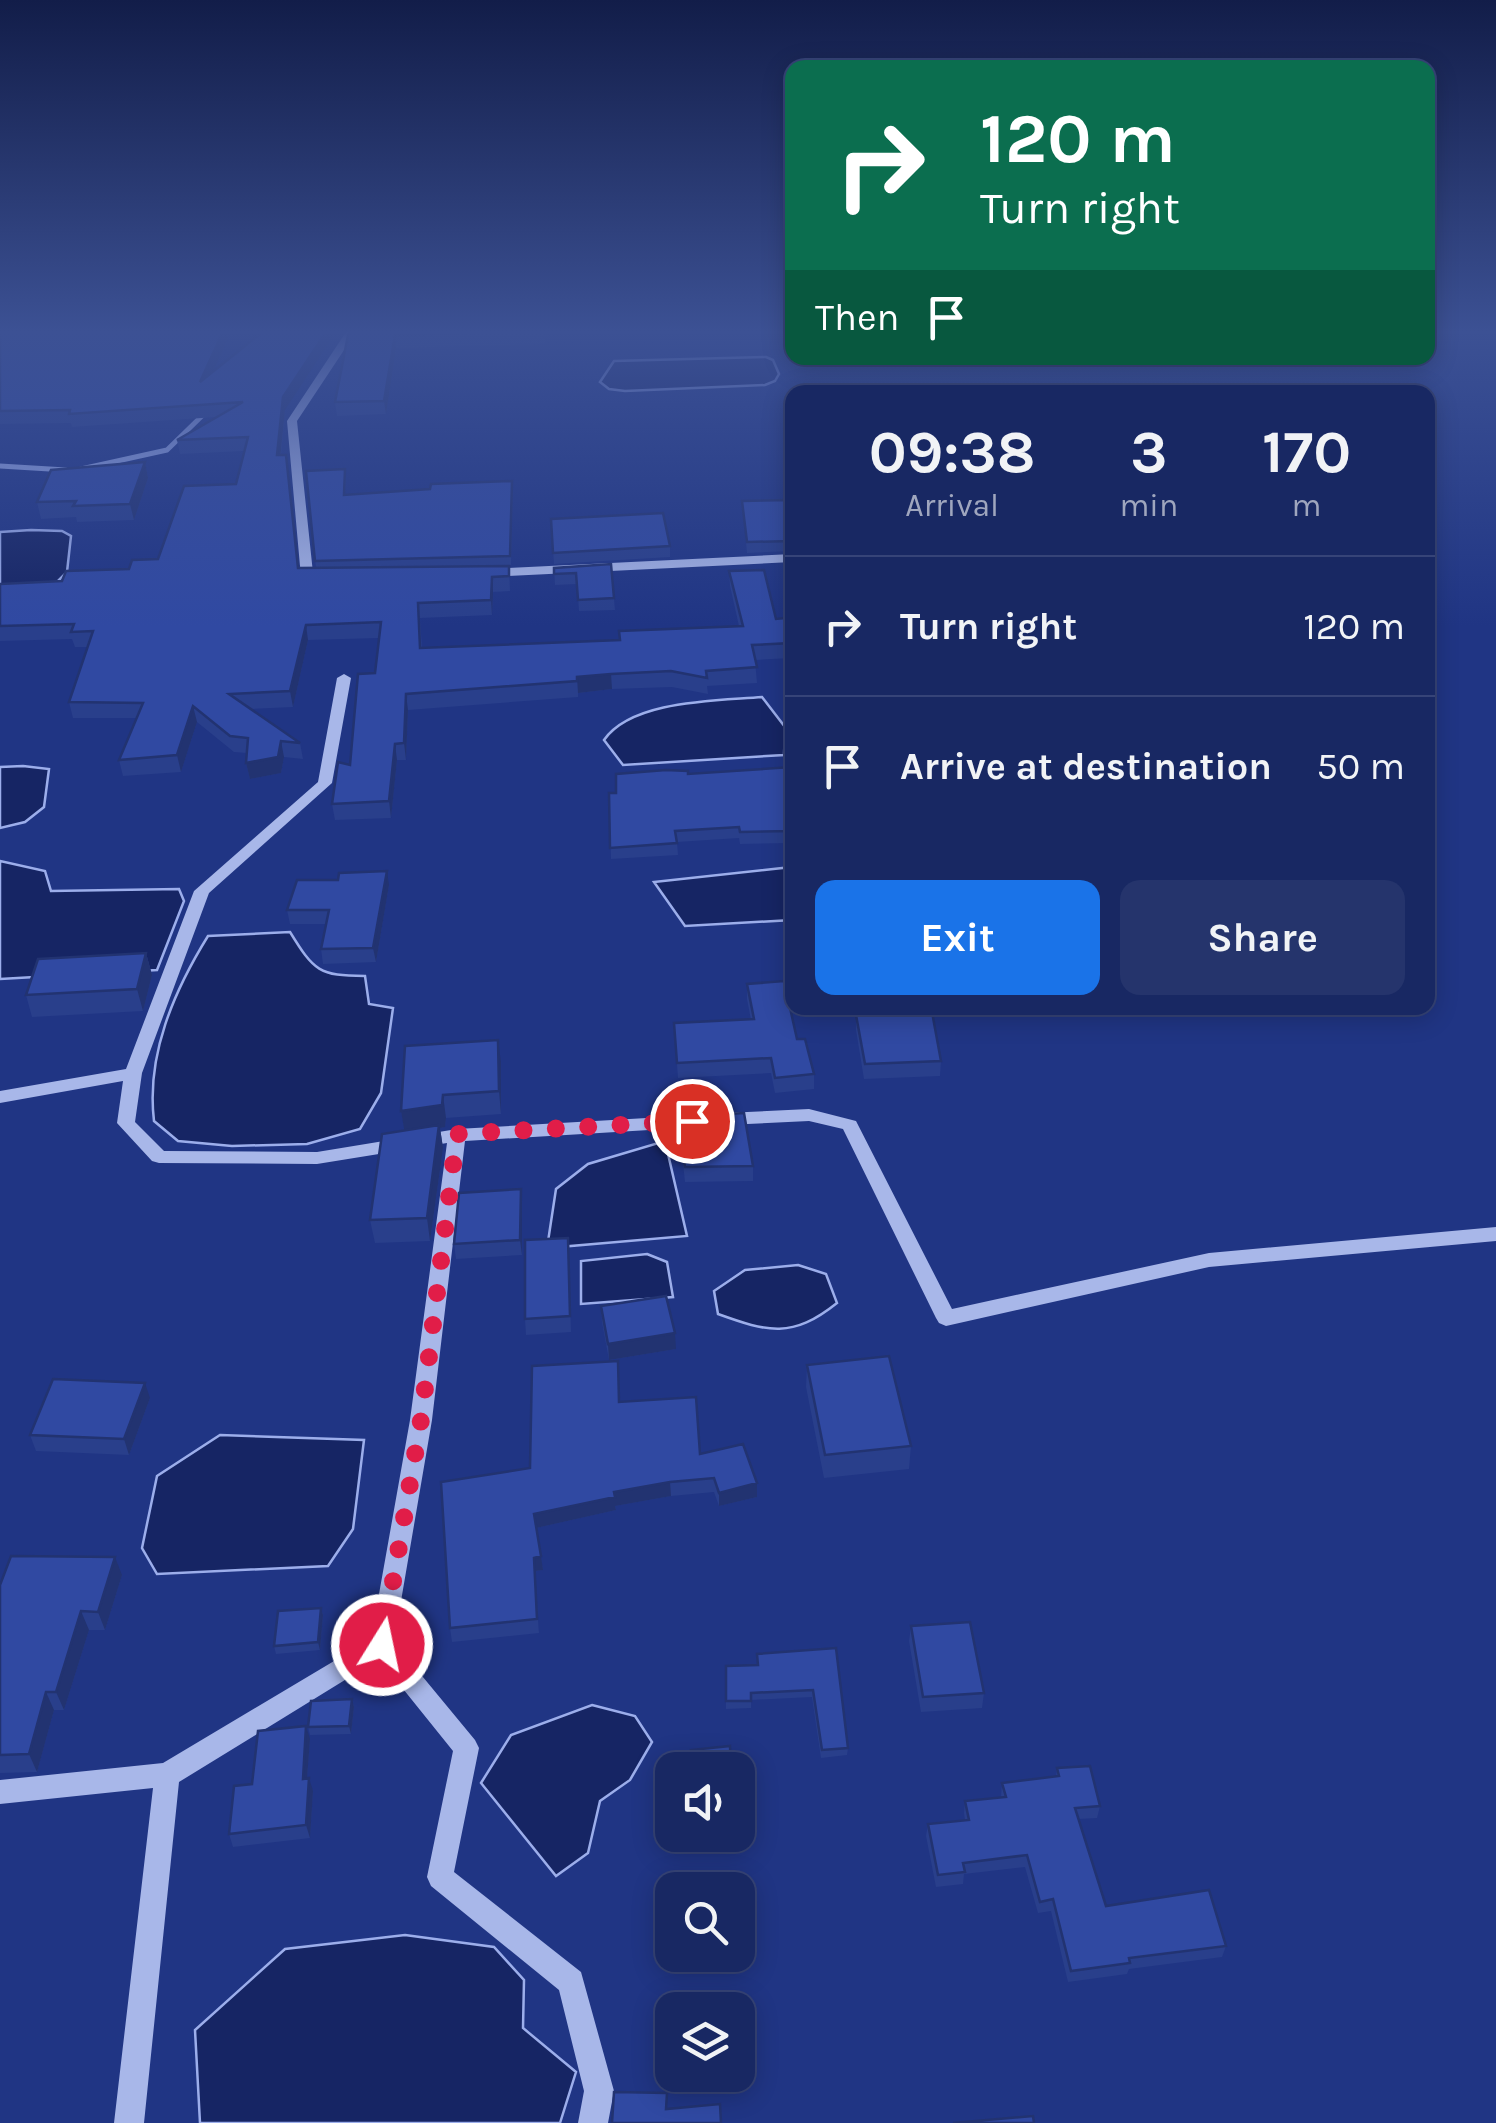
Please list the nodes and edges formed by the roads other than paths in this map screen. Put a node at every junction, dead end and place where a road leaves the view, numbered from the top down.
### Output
1 (293, 428) edge
2 (785, 558) edge
3 (471, 573) edge
4 (340, 576) edge
5 (344, 678) dead end
6 (133, 1073) junction
7 (0, 1096) edge
8 (457, 1134) junction
9 (1496, 1234) edge
10 (382, 1645) junction
11 (167, 1776) junction
12 (0, 1792) edge
13 (129, 2123) edge
14 (593, 2123) edge

1 - 4 street
2 - 3 street
5 - 6 street
6 - 7 street
6 - 8 street
8 - 9 street
8 - 10 street
10 - 11 street
10 - 14 street
11 - 12 street
11 - 13 street

